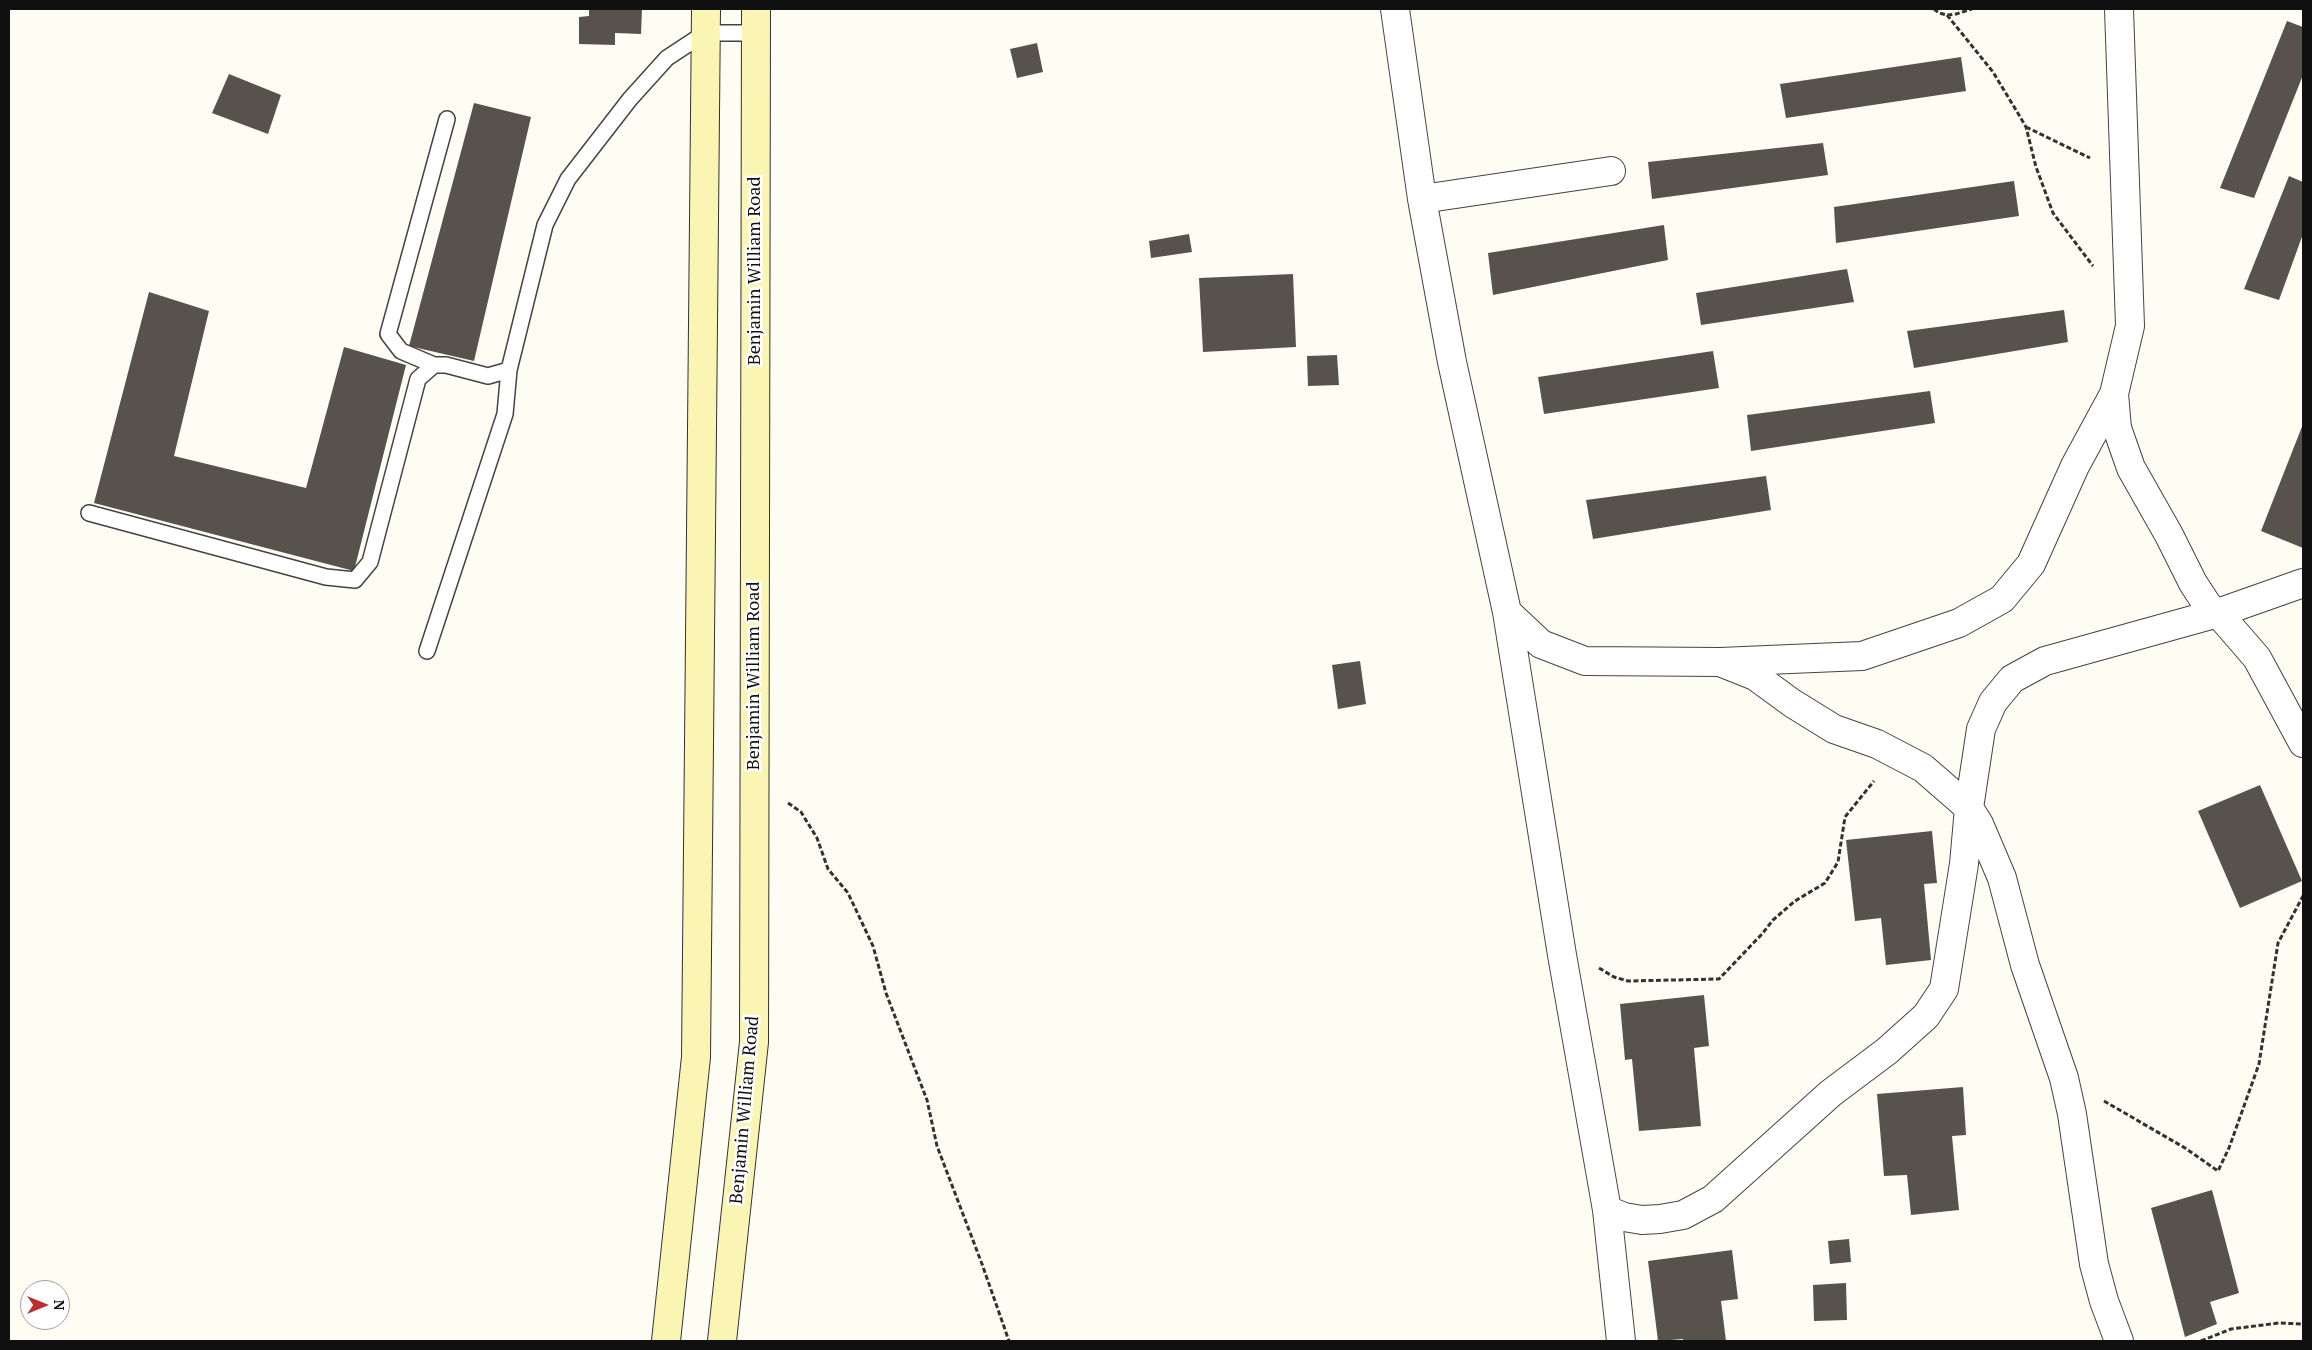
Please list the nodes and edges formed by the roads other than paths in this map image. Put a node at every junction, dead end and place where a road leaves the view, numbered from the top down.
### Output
1 (1395, 9) edge
2 (2119, 9) edge
3 (706, 21) edge
4 (756, 21) edge
5 (447, 118) dead end
6 (1611, 171) dead end
7 (1422, 199) junction
8 (434, 365) junction
9 (508, 370) junction
10 (2114, 394) junction
11 (89, 513) dead end
12 (2303, 583) edge
13 (1507, 612) junction
14 (2218, 613) junction
15 (427, 651) dead end
16 (1720, 662) junction
17 (2303, 743) edge
18 (1969, 808) junction
19 (1607, 1210) junction
20 (666, 1341) edge
21 (722, 1341) edge
22 (1621, 1341) edge
23 (2120, 1341) edge

1 - 7 street
2 - 10 street
3 - 4 lane
3 - 9 lane
3 - 20 main road
4 - 21 main road, Benjamin William Road
5 - 8 lane
6 - 7 street
7 - 13 street
8 - 9 lane
8 - 11 lane
9 - 15 lane
10 - 14 street
10 - 16 street
12 - 14 street
13 - 16 street
13 - 19 street
14 - 17 street
14 - 18 street
16 - 18 street
18 - 19 street
18 - 23 street
19 - 22 street

